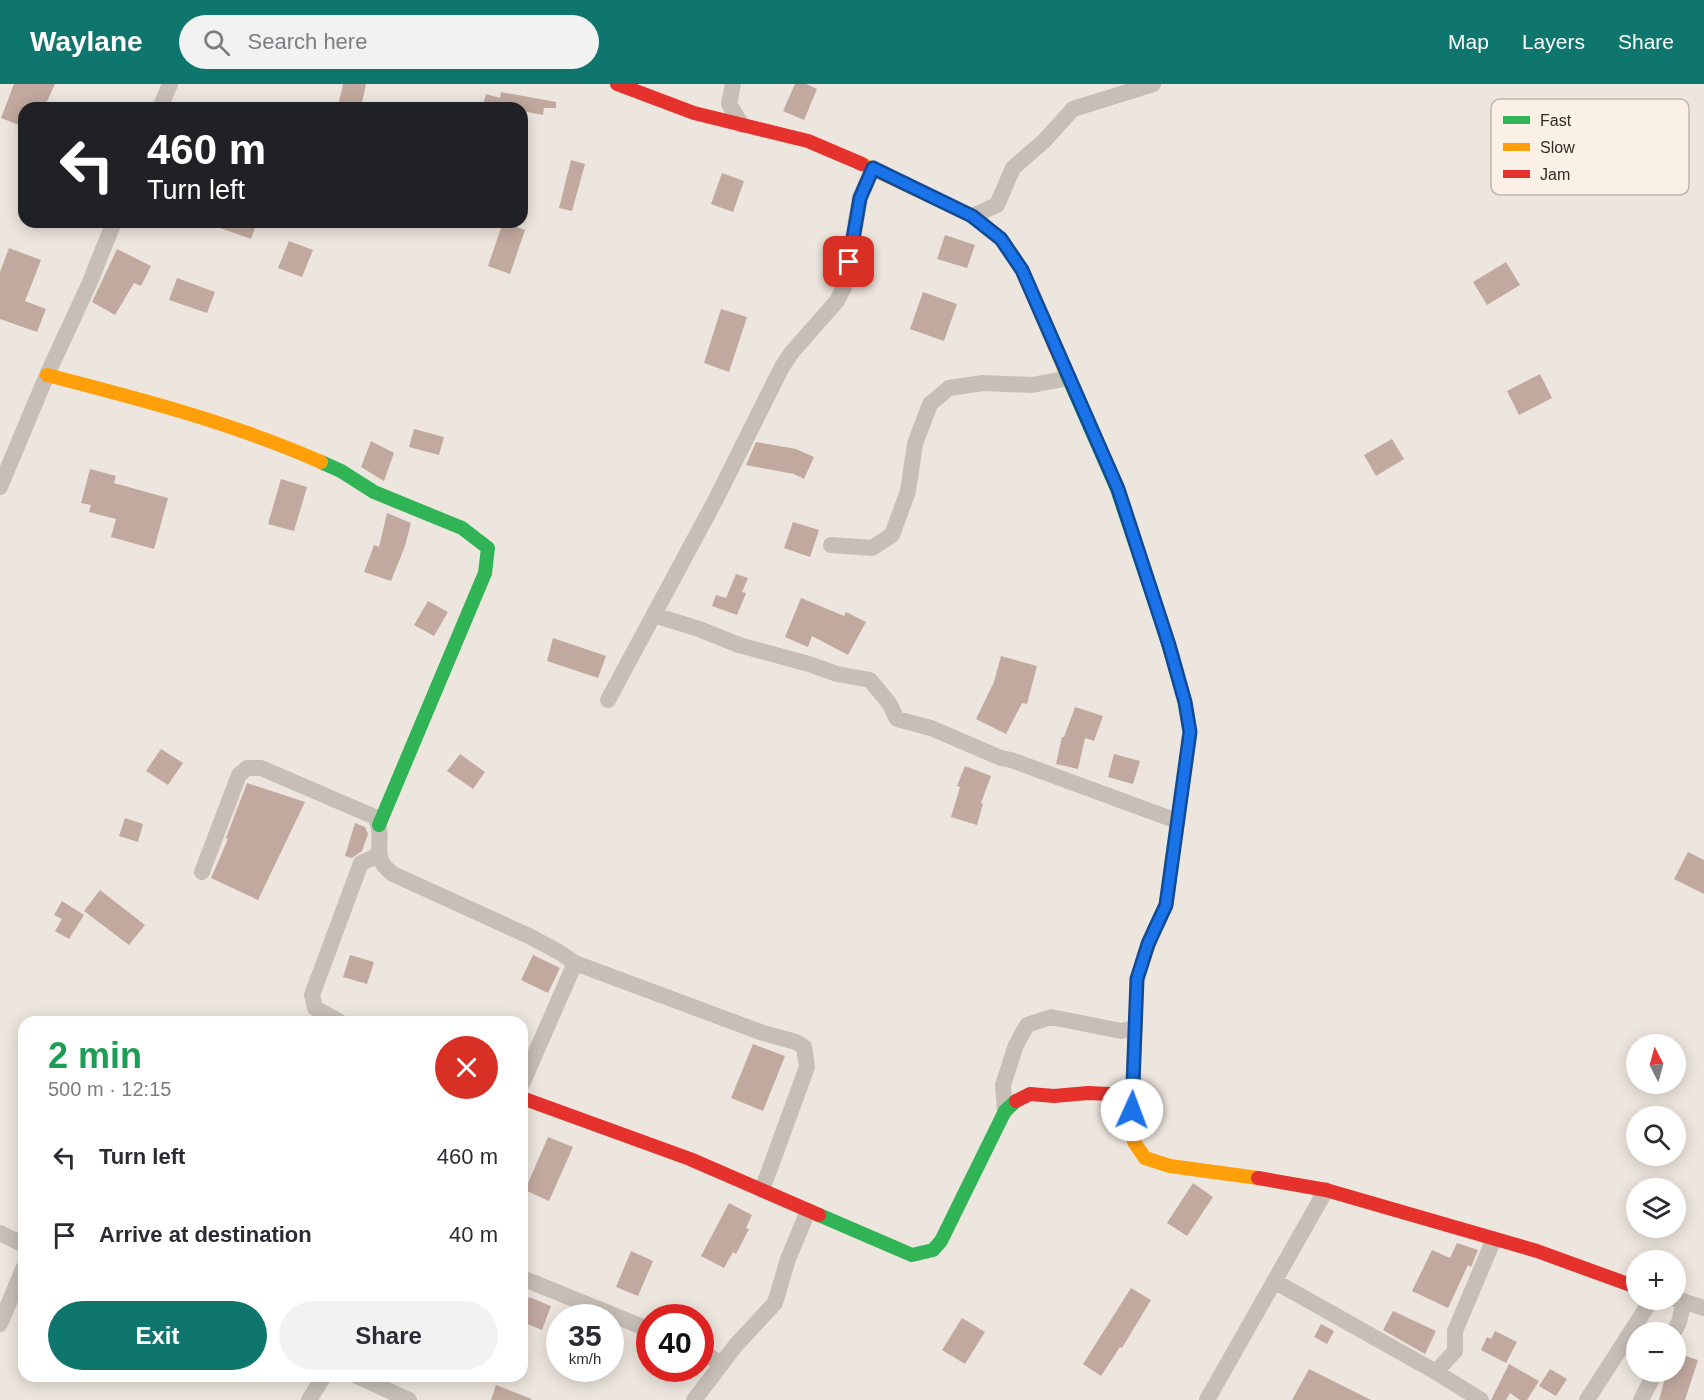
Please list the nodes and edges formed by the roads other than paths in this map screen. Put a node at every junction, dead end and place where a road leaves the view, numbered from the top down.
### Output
1 (170, 84) edge
2 (617, 84) edge
3 (733, 84) edge
4 (1153, 84) edge
5 (162, 102) edge
6 (742, 125) junction
7 (873, 168) junction
8 (972, 216) junction
9 (112, 228) edge
10 (47, 375) junction
11 (1069, 378) junction
12 (0, 487) edge
13 (831, 545) dead end
14 (654, 615) junction
15 (608, 700) dead end
16 (1177, 820) junction
17 (379, 825) junction
18 (379, 855) junction
19 (202, 872) dead end
20 (575, 963) junction
21 (329, 1016) edge
22 (1135, 1029) junction
23 (528, 1070) edge
24 (528, 1100) edge
25 (1133, 1102) junction
26 (1005, 1111) junction
27 (762, 1190) junction
28 (1326, 1190) junction
29 (808, 1211) junction
30 (0, 1233) edge
31 (1494, 1239) junction
32 (18, 1242) edge
33 (528, 1280) edge
34 (18, 1281) edge
35 (1274, 1281) junction
36 (1626, 1283) edge
37 (1686, 1302) edge
38 (1704, 1308) edge
39 (1645, 1310) edge
40 (0, 1324) edge
41 (636, 1324) edge
42 (714, 1359) edge
43 (722, 1364) junction
44 (1436, 1372) junction
45 (320, 1382) edge
46 (370, 1382) edge
47 (1650, 1382) edge
48 (309, 1400) edge
49 (409, 1400) edge
50 (694, 1400) edge
51 (1207, 1400) edge
52 (1481, 1400) edge
53 (1587, 1400) edge
54 (1641, 1400) edge

1 - 5 street
2 - 6 street
3 - 6 street
4 - 8 street
6 - 7 street
7 - 8 street
7 - 14 street
8 - 11 street
9 - 10 street
10 - 12 street
10 - 17 street
11 - 13 street
11 - 16 street
14 - 15 street
14 - 16 street
16 - 22 street
17 - 18 street
17 - 19 street
18 - 20 street
18 - 21 street
20 - 23 street
20 - 27 street
22 - 25 street
22 - 26 street
24 - 27 street
25 - 26 street
25 - 28 street
26 - 29 street
27 - 29 street
28 - 31 street
28 - 35 street
29 - 43 street
30 - 32 street
31 - 36 street
31 - 44 street
33 - 41 street
34 - 40 street
35 - 44 street
35 - 51 street
37 - 38 street
39 - 53 street
42 - 43 street
43 - 50 street
44 - 52 street
45 - 48 street
46 - 49 street
47 - 54 street

